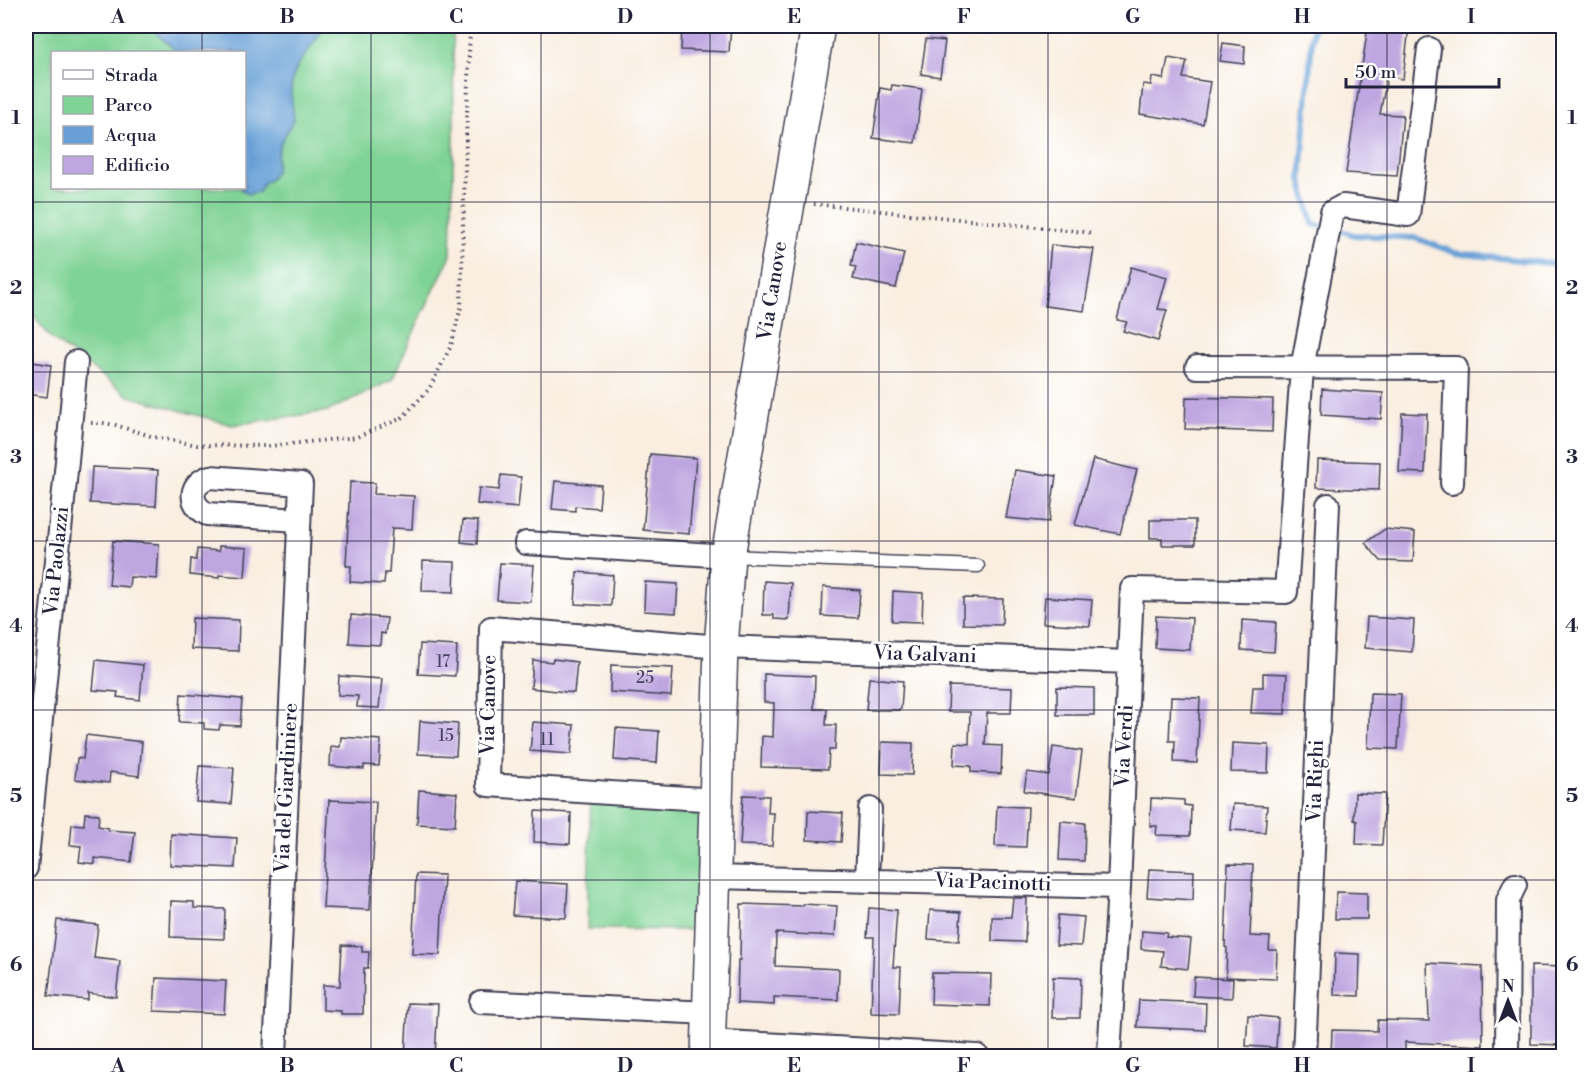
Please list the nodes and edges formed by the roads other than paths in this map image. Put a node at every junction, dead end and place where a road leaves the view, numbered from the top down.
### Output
1 (818, 26) edge
2 (1429, 49) dead end
3 (76, 362) dead end
4 (1197, 367) dead end
5 (1302, 368) junction
6 (1452, 483) dead end
7 (1328, 505) dead end
8 (299, 520) dead end
9 (526, 543) dead end
10 (728, 556) junction
11 (978, 566) dead end
12 (1286, 592) junction
13 (1324, 592) junction
14 (721, 647) junction
15 (1129, 662) junction
16 (717, 800) junction
17 (870, 809) dead end
18 (26, 868) edge
19 (714, 877) junction
20 (867, 880) junction
21 (1515, 885) dead end
22 (1119, 886) junction
23 (481, 1002) dead end
24 (709, 1037) edge
25 (275, 1056) edge
26 (977, 1056) edge
27 (1109, 1056) edge
28 (1304, 1056) edge
29 (1507, 1056) edge

1 - 10 street, Via Canove
2 - 5 street
3 - 18 street, Via Paolazzi
4 - 5 street
5 - 6 street
5 - 12 street
7 - 13 street, Via Righi
8 - 25 street, Via del Giardiniere
9 - 10 street
10 - 11 lane
10 - 14 street, Via Canove
12 - 13 street, Via Verdi
12 - 15 street, Via Verdi
13 - 28 street, Via Righi
14 - 15 street, Via Galvani
14 - 16 street, Via Canove
14 - 16 street, Via Canove
15 - 22 street, Via Verdi
16 - 19 street, Via Canove
17 - 20 street
19 - 20 street, Via Pacinotti
19 - 24 street, Via Canove
20 - 22 street, Via Pacinotti
21 - 29 street
22 - 27 street, Via Verdi
23 - 24 street
24 - 26 street

